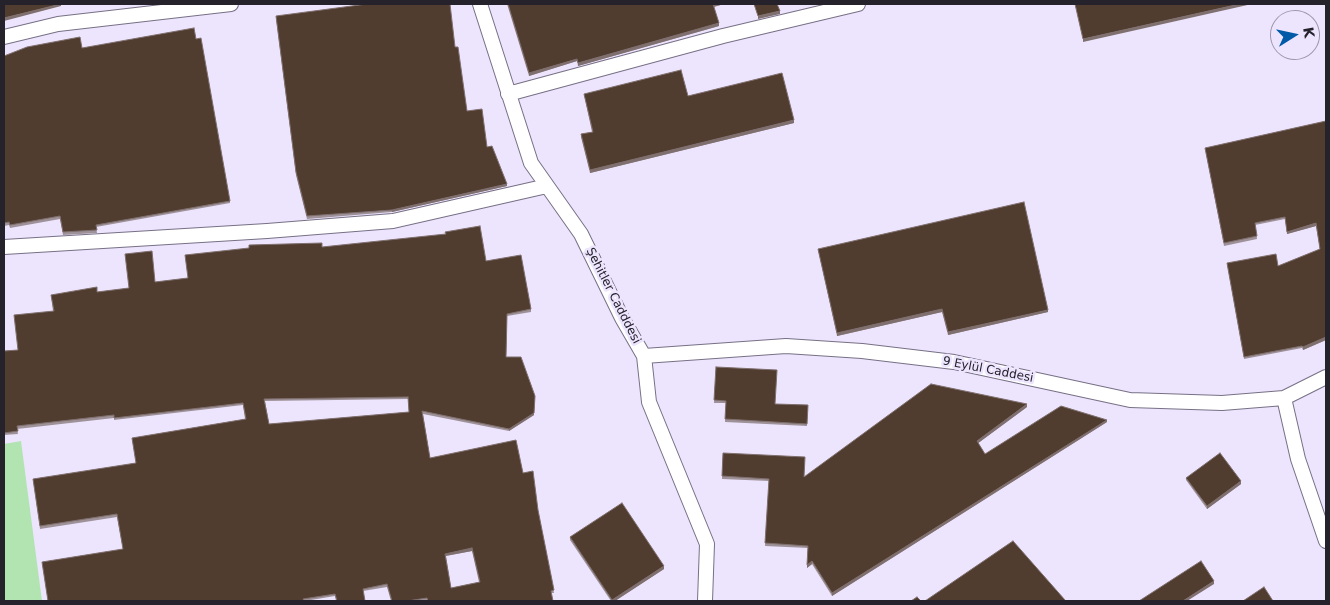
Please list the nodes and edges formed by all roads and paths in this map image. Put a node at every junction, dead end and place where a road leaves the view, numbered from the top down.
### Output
1 (231, 4) edge
2 (480, 4) edge
3 (858, 4) edge
4 (4, 37) edge
5 (508, 94) junction
6 (547, 186) junction
7 (4, 247) edge
8 (644, 356) junction
9 (1326, 377) edge
10 (1284, 398) junction
11 (1326, 541) edge
12 (704, 601) edge

1 - 4 street
2 - 5 street, Şehitler Cadddesi
3 - 5 street
5 - 6 street, Şehitler Cadddesi
6 - 7 street
6 - 8 street, Şehitler Cadddesi
8 - 10 street, 9 Eylül Caddesi
8 - 12 street, Şehitler Cadddesi
9 - 10 street, 9 Eylül Caddesi
10 - 11 street

